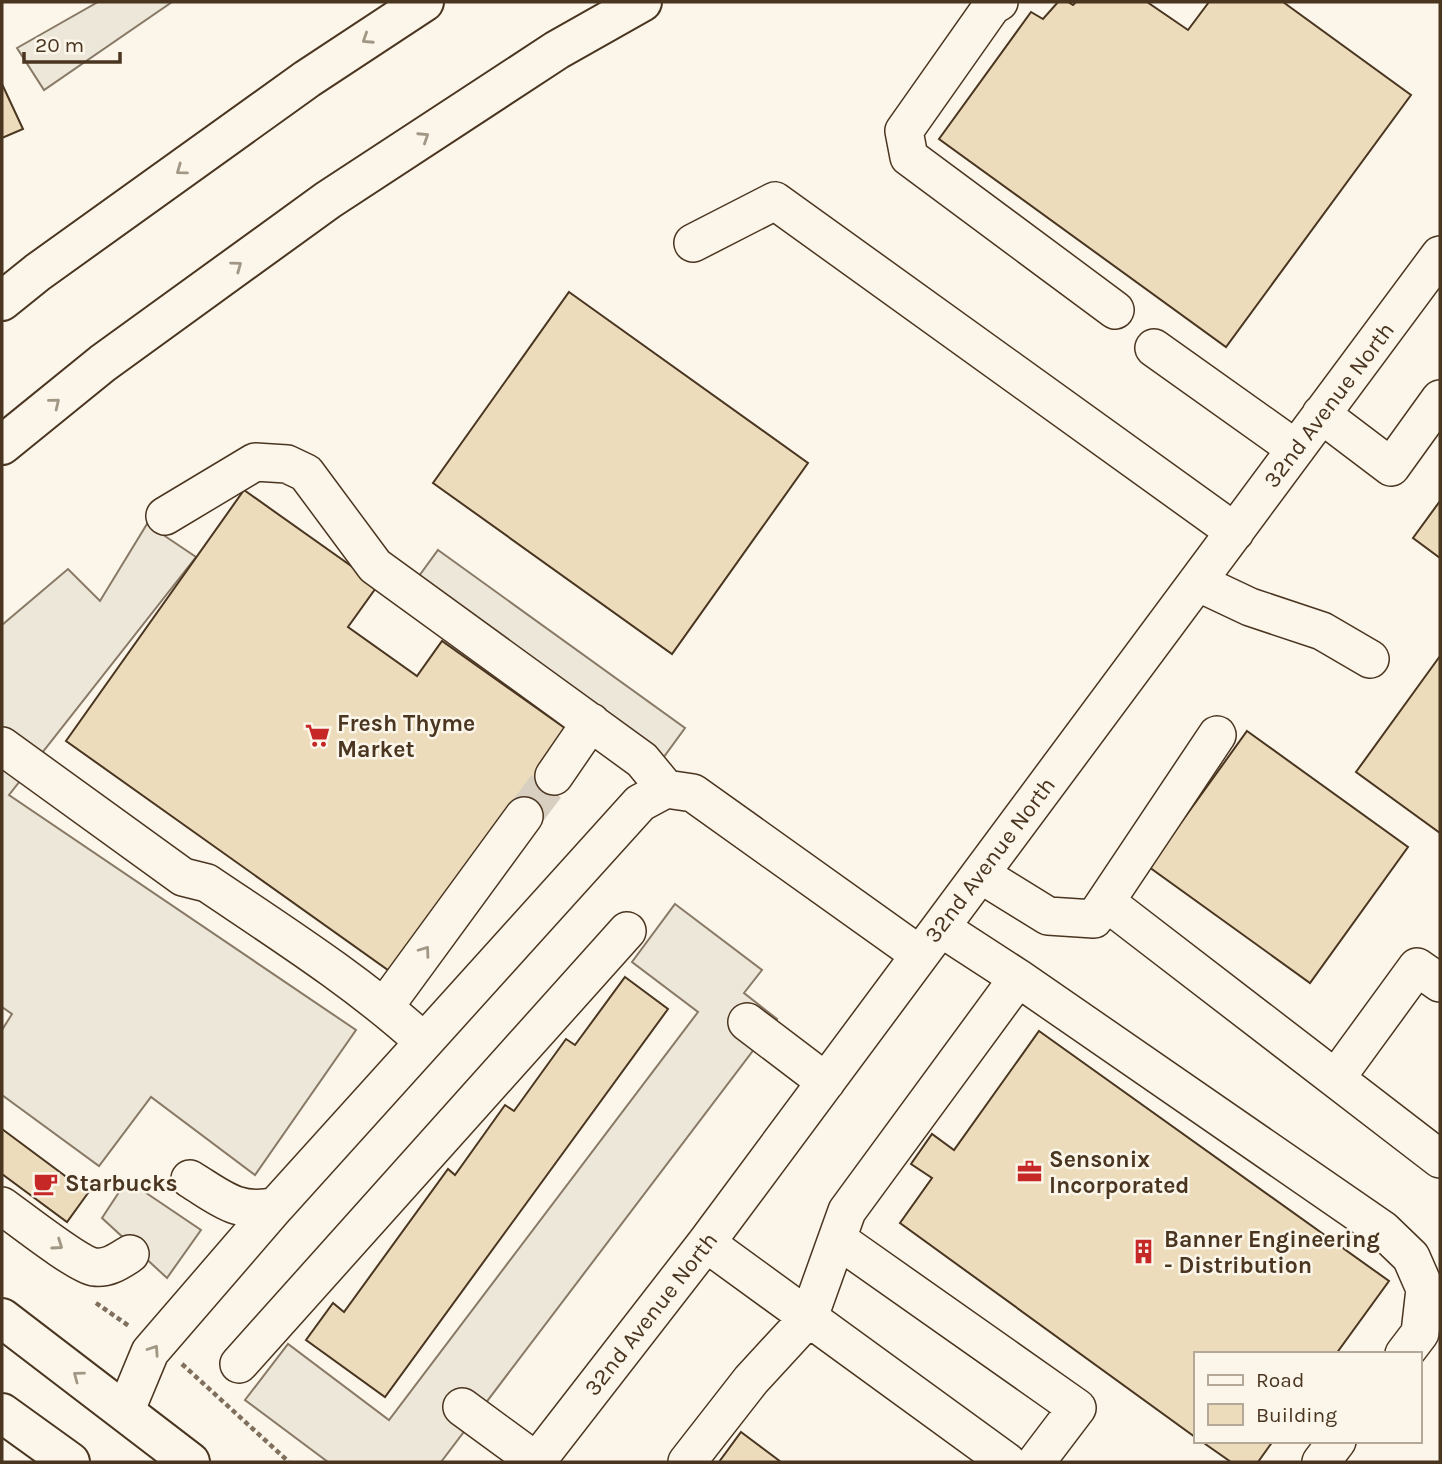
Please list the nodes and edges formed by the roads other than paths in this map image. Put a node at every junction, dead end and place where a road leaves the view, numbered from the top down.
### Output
1 (424, 2) edge
2 (642, 2) edge
3 (999, 2) edge
4 (693, 243) dead end
5 (1440, 255) edge
6 (2, 301) edge
7 (1115, 310) dead end
8 (1154, 348) dead end
9 (1440, 398) edge
10 (1321, 414) junction
11 (2, 446) edge
12 (1296, 449) junction
13 (165, 516) dead end
14 (1235, 531) junction
15 (1197, 582) junction
16 (1370, 659) dead end
17 (591, 722) junction
18 (1217, 735) dead end
19 (2, 746) edge
20 (554, 776) tunnel mouth
21 (666, 789) junction
22 (524, 816) tunnel mouth
23 (980, 874) junction
24 (1105, 902) junction
25 (627, 931) dead end
26 (930, 941) junction
27 (1018, 978) junction
28 (1440, 983) edge
29 (385, 1006) junction
30 (747, 1022) dead end
31 (423, 1041) junction
32 (1336, 1078) junction
33 (826, 1082) junction
34 (1440, 1158) edge
35 (190, 1179) dead end
36 (2, 1206) edge
37 (276, 1206) junction
38 (836, 1239) junction
39 (706, 1243) junction
40 (130, 1254) dead end
41 (809, 1317) junction
42 (2, 1318) edge
43 (1406, 1352) edge
44 (239, 1364) dead end
45 (461, 1407) dead end
46 (125, 1412) junction
47 (2, 1413) edge
48 (1335, 1443) edge
49 (963, 1450) edge
50 (70, 1462) edge
51 (190, 1462) edge
52 (536, 1462) edge
53 (687, 1462) edge
54 (1007, 1462) edge
55 (1036, 1462) edge
56 (1321, 1462) edge

1 -> 6 main road
11 -> 2 main road
3 - 7 street
4 - 14 street
5 - 10 street, 32nd Avenue North
8 - 12 street
9 - 10 street
10 - 12 street, 32nd Avenue North
12 - 14 street, 32nd Avenue North
13 - 17 street
14 - 15 street, 32nd Avenue North
15 - 16 street
15 - 23 street, 32nd Avenue North
17 - 20 street
17 - 21 street
18 - 24 street
19 - 29 street
21 - 26 street
21 - 31 street
29 -> 22 street
23 - 24 street
23 - 26 street, 32nd Avenue North
24 - 32 street
25 - 44 street
26 - 27 street
26 - 33 street, 32nd Avenue North
27 - 38 street
27 - 43 street
28 - 32 street
29 - 31 street
30 - 33 street
31 - 37 street
32 - 34 street
33 - 39 street, 32nd Avenue North
35 - 37 street
36 -> 40 street
46 -> 37 street
38 - 41 street
38 - 55 street
39 - 41 street
39 - 52 street, 32nd Avenue North
41 - 49 street
41 - 53 street
46 -> 42 main road
45 - 52 street
46 - 51 main road
47 - 50 main road
48 - 56 street
49 - 54 street

